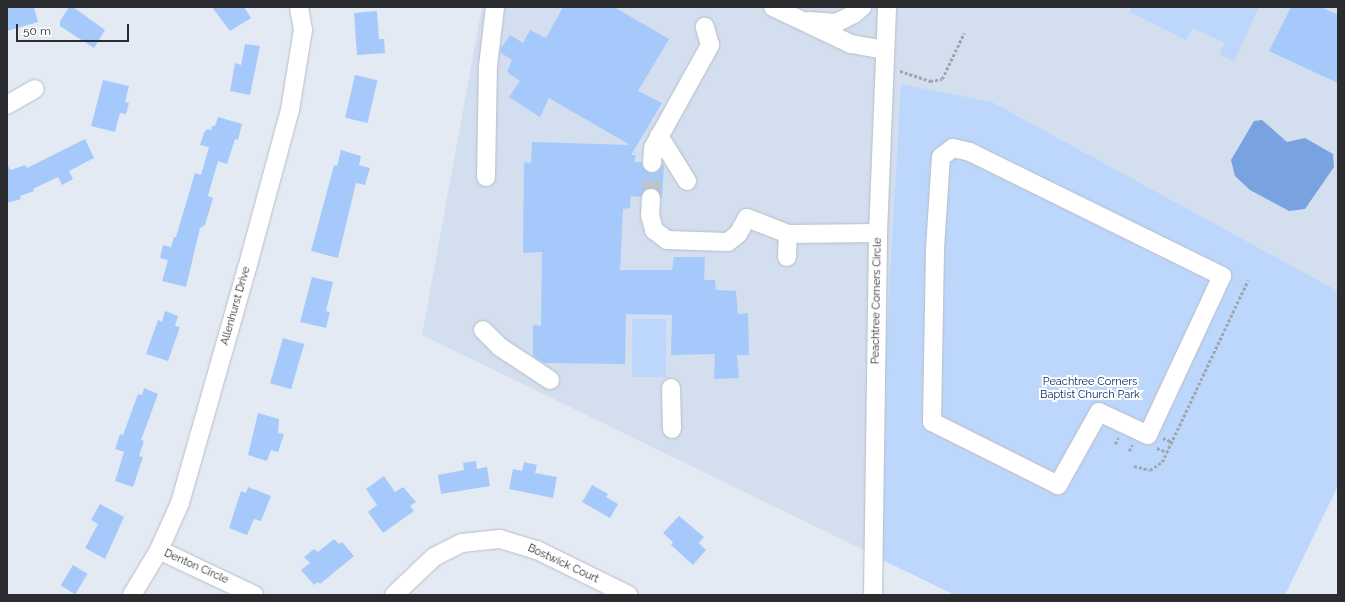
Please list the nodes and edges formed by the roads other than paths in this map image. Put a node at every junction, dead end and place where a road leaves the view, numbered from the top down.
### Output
1 (299, 7) edge
2 (495, 7) edge
3 (773, 7) edge
4 (862, 7) edge
5 (887, 7) edge
6 (797, 20) junction
7 (705, 27) dead end
8 (884, 50) junction
9 (35, 90) dead end
10 (7, 105) edge
11 (659, 136) junction
12 (941, 157) joint
13 (652, 163) tunnel mouth
14 (486, 177) dead end
15 (687, 181) dead end
16 (651, 198) tunnel mouth
17 (878, 233) junction
18 (788, 234) junction
19 (787, 258) dead end
20 (483, 330) dead end
21 (550, 380) dead end
22 (671, 388) dead end
23 (672, 429) dead end
24 (159, 550) junction
25 (132, 595) edge
26 (254, 595) edge
27 (394, 595) edge
28 (628, 595) edge
29 (873, 595) edge

1 - 24 street, Allenhurst Drive
2 - 14 street
3 - 6 street
4 - 6 street
5 - 8 street, Peachtree Corners Circle
6 - 8 street
7 - 11 street
8 - 17 street, Peachtree Corners Circle
9 - 10 street
11 - 13 street
11 - 15 street
12 - 12 street
16 - 18 street
17 - 18 street
17 - 29 street, Peachtree Corners Circle
18 - 19 street
20 - 21 street
22 - 23 street
24 - 25 street, Allenhurst Drive
24 - 26 street, Denton Circle
27 - 28 street, Bostwick Court

